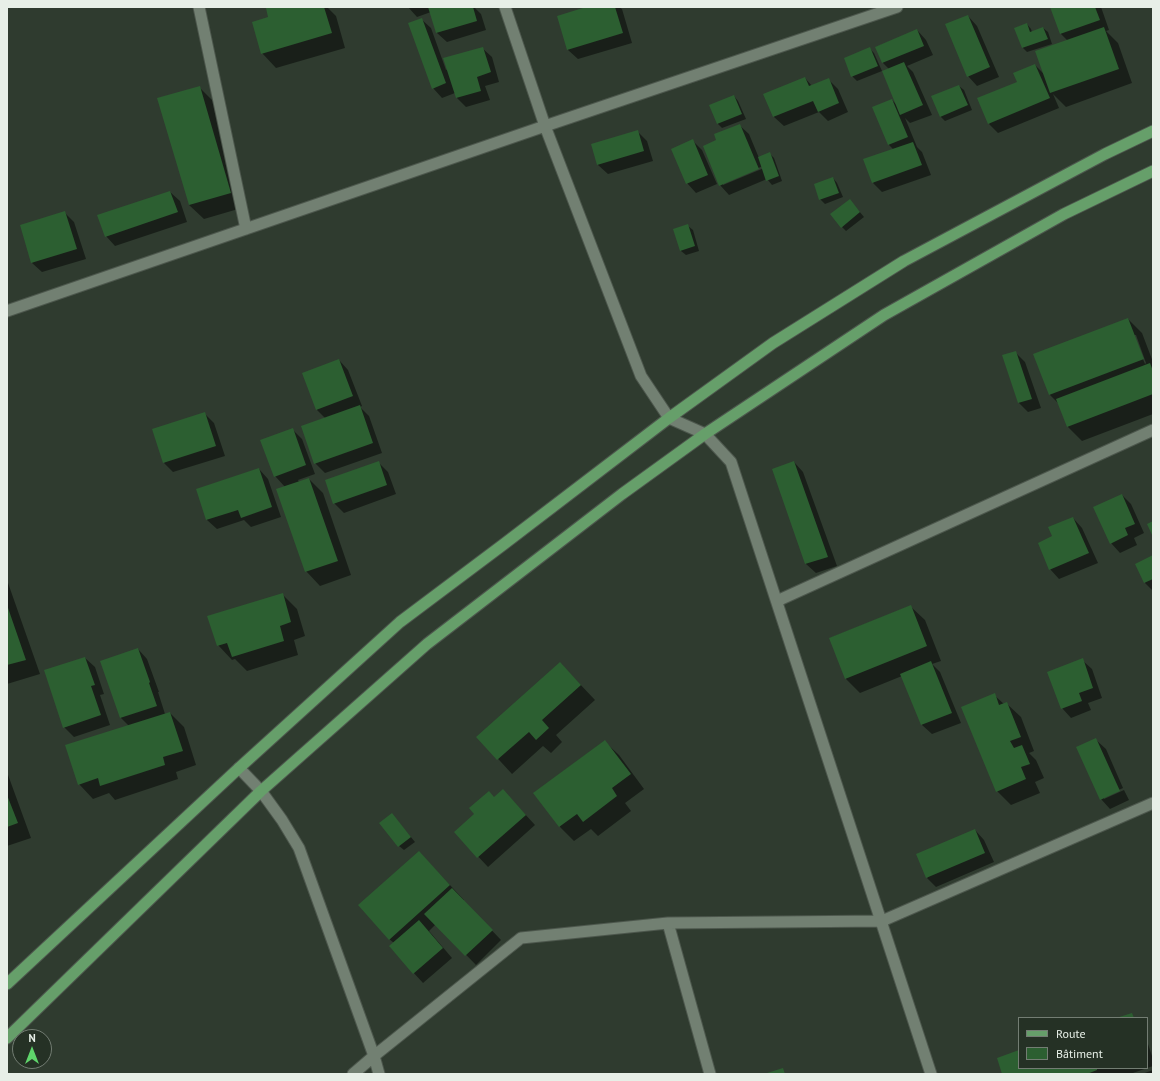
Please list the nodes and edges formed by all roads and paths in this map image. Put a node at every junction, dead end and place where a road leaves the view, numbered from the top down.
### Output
1 (199, 7) edge
2 (505, 7) edge
3 (896, 7) edge
4 (545, 126) junction
5 (1153, 131) edge
6 (1153, 171) edge
7 (246, 229) junction
8 (7, 311) edge
9 (669, 418) junction
10 (1153, 430) edge
11 (705, 434) junction
12 (777, 601) junction
13 (239, 768) junction
14 (261, 791) junction
15 (1153, 803) edge
16 (882, 921) junction
17 (668, 923) junction
18 (7, 984) edge
19 (8, 1033) edge
20 (374, 1056) junction
21 (353, 1074) edge
22 (379, 1074) edge
23 (710, 1074) edge
24 (932, 1074) edge

1 - 7 street
2 - 4 street
3 - 4 street
4 - 7 street
4 - 9 street
5 - 9 main road
6 - 11 main road
7 - 8 street
9 - 11 street
9 - 13 main road
10 - 12 street
11 - 12 street
11 - 14 main road
12 - 16 street
13 - 14 street
13 - 18 main road
14 - 19 main road
14 - 20 street
15 - 16 street
16 - 17 street
16 - 24 street
17 - 20 street
17 - 23 street
20 - 21 street
20 - 22 street

